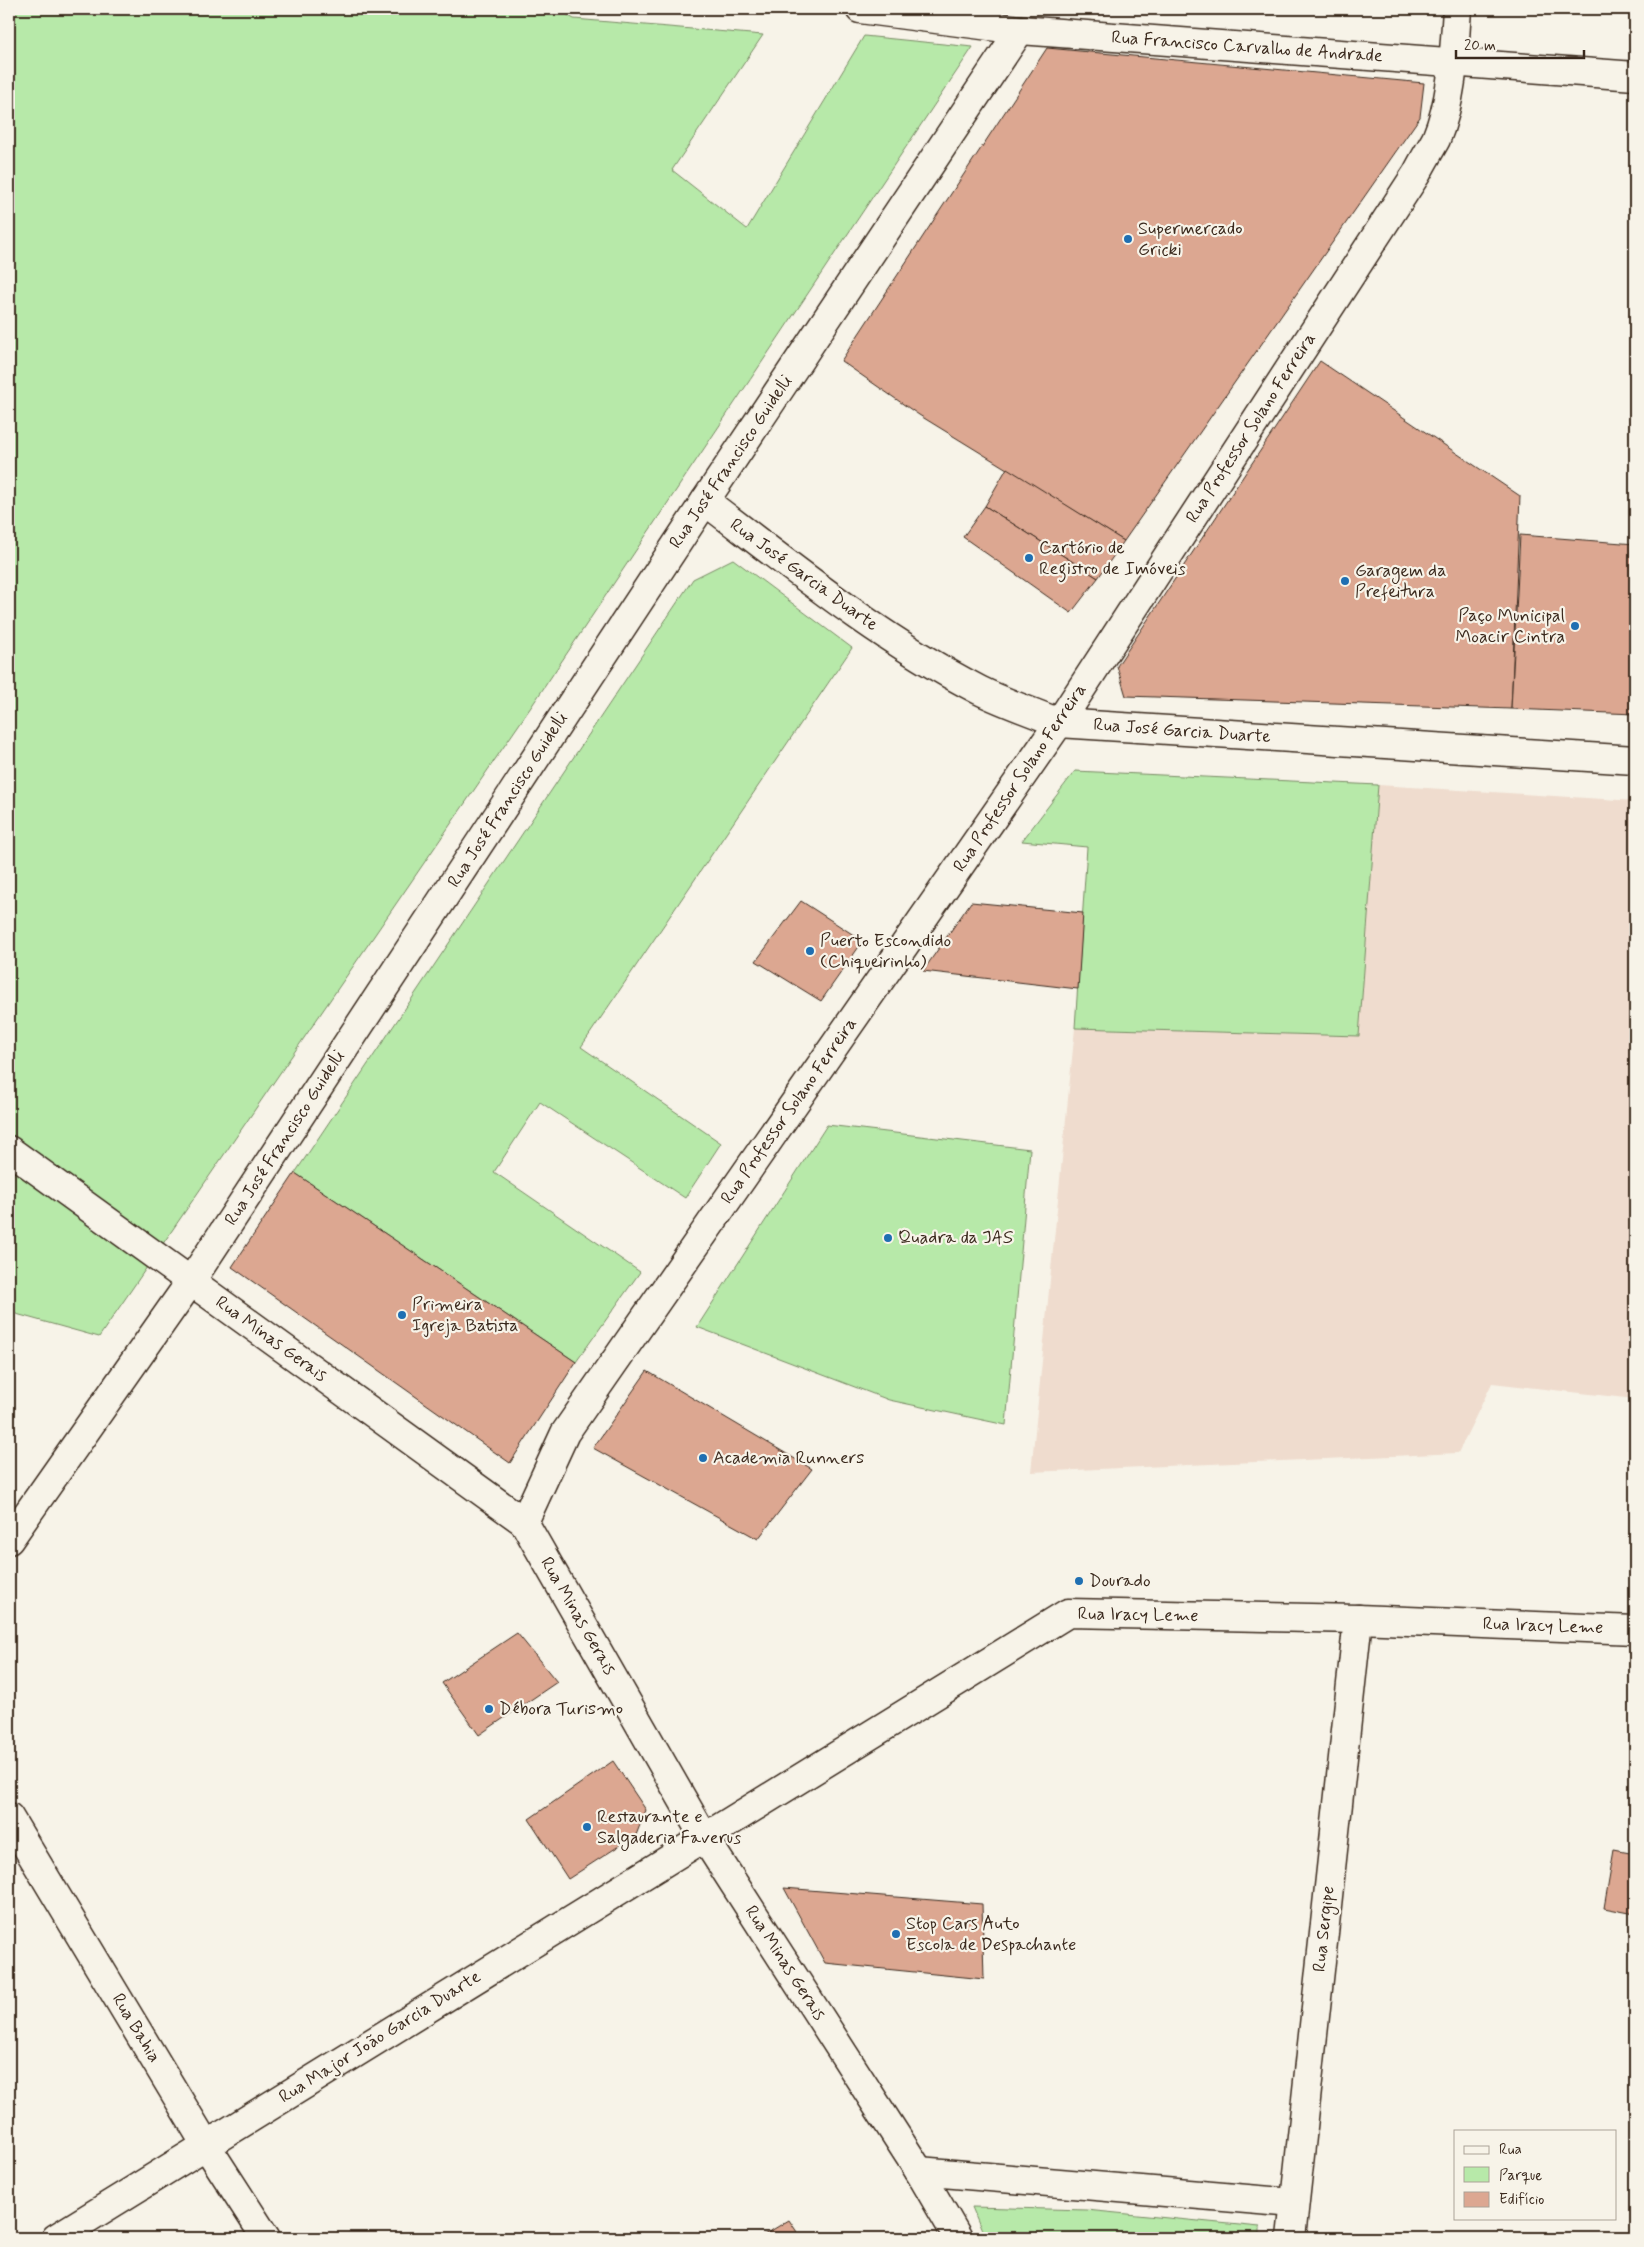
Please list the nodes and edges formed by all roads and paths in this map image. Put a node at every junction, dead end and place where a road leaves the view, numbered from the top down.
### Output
1 (860, 9) edge
2 (1457, 9) edge
3 (1021, 20) edge
4 (1453, 63) junction
5 (1635, 76) edge
6 (705, 501) junction
7 (1059, 723) junction
8 (1635, 760) edge
9 (9, 1150) edge
10 (191, 1281) junction
11 (524, 1522) junction
12 (9, 1540) edge
13 (1358, 1619) junction
14 (1635, 1630) edge
15 (9, 1817) edge
16 (704, 1837) junction
17 (206, 2145) junction
18 (919, 2171) junction
19 (1294, 2203) junction
20 (56, 2238) edge
21 (266, 2238) edge
22 (958, 2238) edge
23 (1292, 2238) edge

1 - 3 street, Rua Francisco Carvalho de Andrade
2 - 4 street, Rua Professor Solano Ferreira
3 - 4 street, Rua Francisco Carvalho de Andrade
3 - 6 street, Rua José Francisco Guidelli
4 - 5 street, Rua Francisco Carvalho de Andrade
4 - 7 street, Rua Professor Solano Ferreira
6 - 7 street, Rua José Garcia Duarte
6 - 10 street, Rua José Francisco Guidelli
7 - 8 street, Rua José Garcia Duarte
7 - 11 street, Rua Professor Solano Ferreira
9 - 10 street, Rua Minas Gerais
10 - 11 street, Rua Minas Gerais
10 - 12 street, Rua José Francisco Guidelli
11 - 16 street, Rua Minas Gerais
13 - 14 street, Rua Iracy Leme
13 - 16 street, Rua Iracy Leme
13 - 19 street, Rua Sergipe
15 - 17 street, Rua Bahia
16 - 17 street, Rua Major João Garcia Duarte
16 - 18 street, Rua Minas Gerais
17 - 20 street, Rua Major João Garcia Duarte
17 - 21 street, Rua Bahia
18 - 19 street
18 - 22 street, Rua Minas Gerais
19 - 23 street, Rua Sergipe

